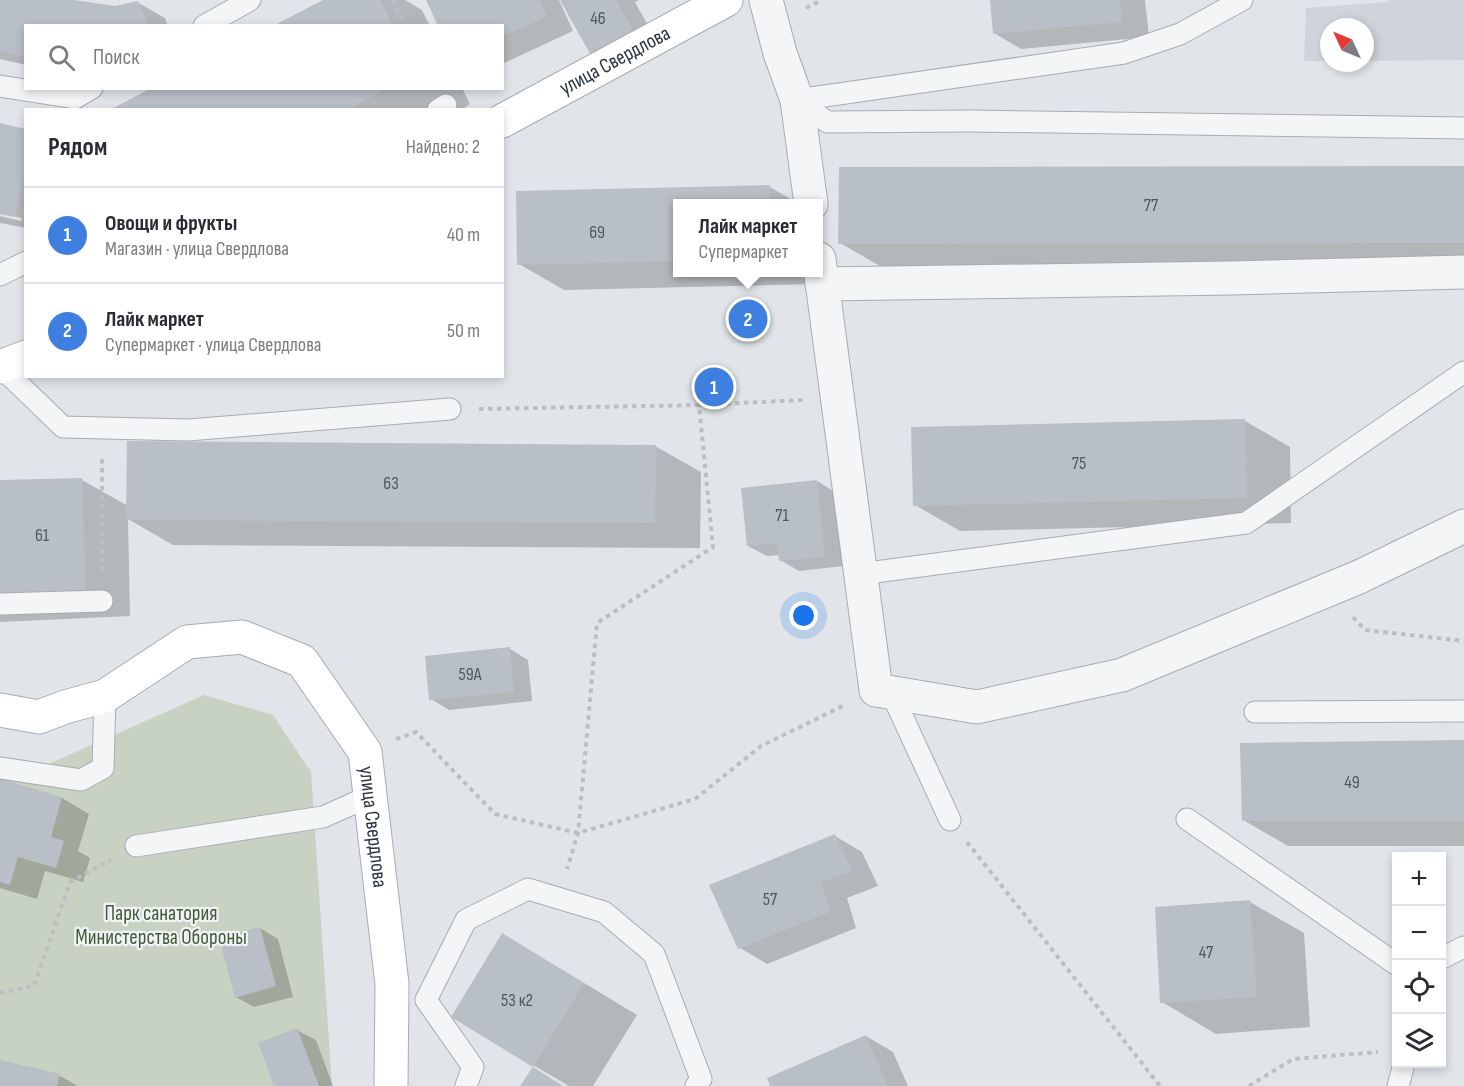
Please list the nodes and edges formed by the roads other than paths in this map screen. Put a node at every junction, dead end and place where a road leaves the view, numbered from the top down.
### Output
1 (250, 0) edge
2 (726, 0) edge
3 (766, 0) edge
4 (1242, 0) edge
5 (208, 24) edge
6 (0, 86) edge
7 (24, 90) edge
8 (27, 90) edge
9 (81, 98) edge
10 (797, 100) junction
11 (504, 120) edge
12 (1464, 128) edge
13 (810, 199) edge
14 (24, 263) edge
15 (823, 271) edge
16 (1464, 272) edge
17 (0, 275) edge
18 (821, 277) edge
19 (9, 363) edge
20 (1464, 372) edge
21 (450, 409) road end
22 (1464, 526) edge
23 (860, 574) junction
24 (102, 601) road end
25 (0, 604) edge
26 (883, 691) junction
27 (105, 696) junction
28 (0, 710) edge
29 (1464, 711) edge
30 (1255, 712) dead end
31 (0, 768) edge
32 (370, 796) junction
33 (1186, 819) dead end
34 (950, 820) road end
35 (136, 846) road end
36 (1464, 947) edge
37 (1446, 956) edge
38 (1392, 961) edge
39 (1403, 1068) edge
40 (391, 1086) edge
41 (466, 1086) edge
42 (696, 1086) edge
43 (1398, 1086) edge

1 - 5 lane
2 - 11 main road, улица Свердлова
3 - 10 street
4 - 10 lane
6 - 7 lane
8 - 9 lane
10 - 12 lane
10 - 13 street
14 - 17 lane
15 - 16 street
18 - 23 street
19 - 21 lane
20 - 23 lane
22 - 26 street
23 - 26 street
24 - 25 lane
26 - 34 lane
27 - 28 main road, улица Свердлова
27 - 31 lane
27 - 32 main road, улица Свердлова
29 - 30 lane
32 - 35 lane
32 - 40 main road, улица Свердлова
33 - 38 lane
36 - 37 lane
39 - 43 lane
41 - 42 lane

